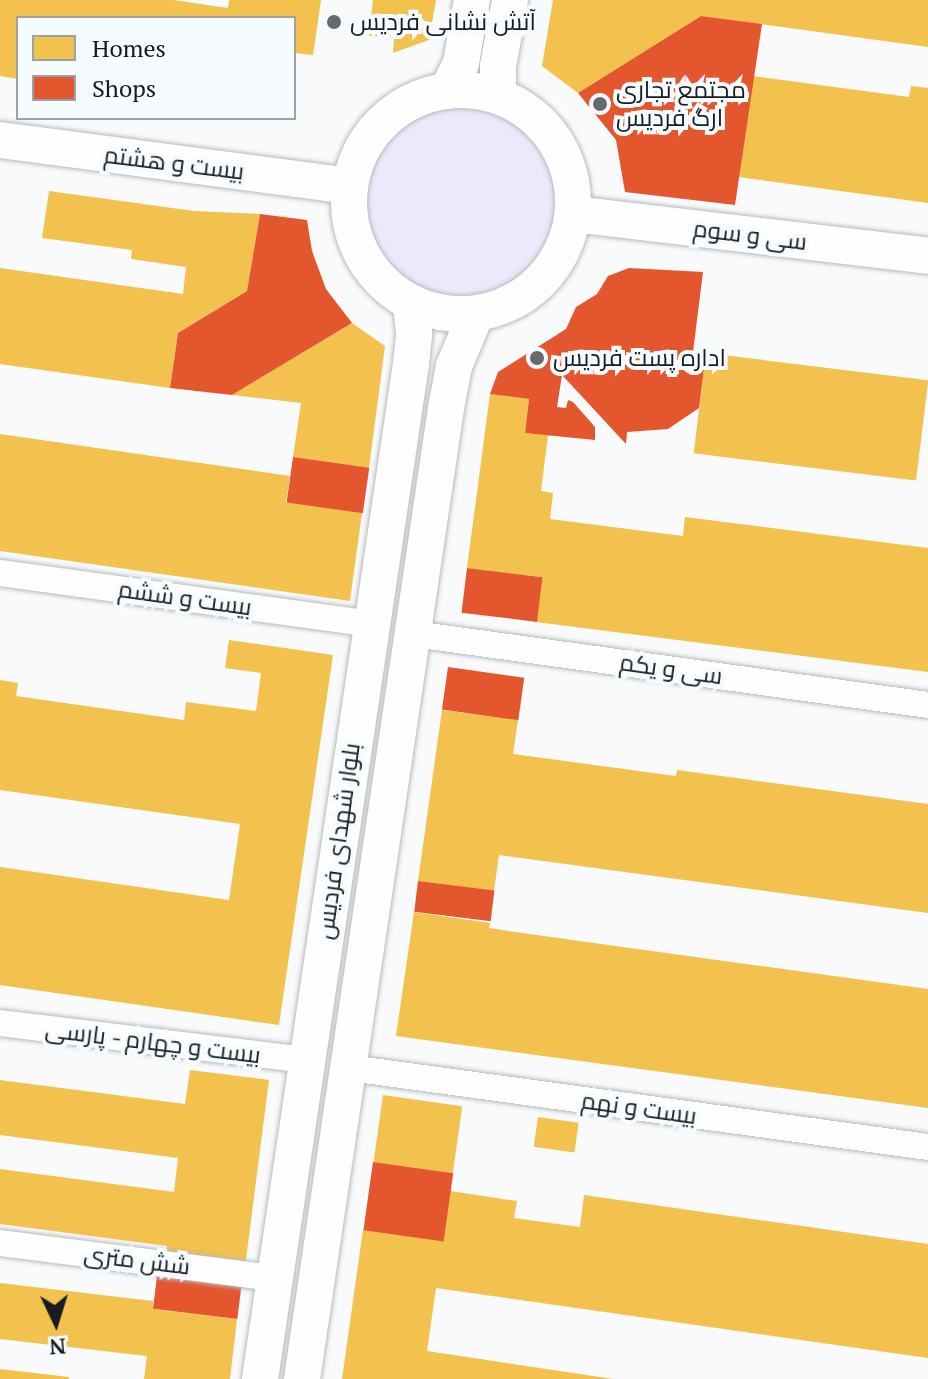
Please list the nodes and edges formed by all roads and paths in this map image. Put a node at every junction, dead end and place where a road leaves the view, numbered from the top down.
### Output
1 (472, 0) edge
2 (510, 0) edge
3 (447, 91) junction
4 (498, 96) junction
5 (0, 140) edge
6 (348, 186) junction
7 (573, 214) junction
8 (928, 256) edge
9 (411, 303) junction
10 (476, 314) junction
11 (0, 573) edge
12 (370, 624) junction
13 (414, 634) junction
14 (928, 705) edge
15 (0, 1023) edge
16 (305, 1060) junction
17 (350, 1068) junction
18 (928, 1147) edge
19 (0, 1243) edge
20 (275, 1278) junction
21 (260, 1379) edge
22 (302, 1379) edge

1 - 3 main road
2 - 4 main road
3 - 4 main road
3 - 6 main road
4 - 7 main road
5 - 6 main road, بیست و هشتم
6 - 9 main road
7 - 8 main road, سی و سوم
7 - 10 main road
9 - 10 main road
9 - 12 main road, بلوار شهدای فردیس
10 - 13 main road, بلوار شهدای فردیس
11 - 12 street, بیست و ششم
12 - 16 main road, بلوار شهدای فردیس
13 - 14 street, سی و یکم
13 - 17 main road, بلوار شهدای فردیس
15 - 16 street, بیست و چهارم - پارسی
16 - 20 main road, بلوار شهدای فردیس
17 - 18 street, بیست و نهم
17 - 22 main road, بلوار شهدای فردیس
19 - 20 street, شش متری
20 - 21 main road, بلوار شهدای فردیس

